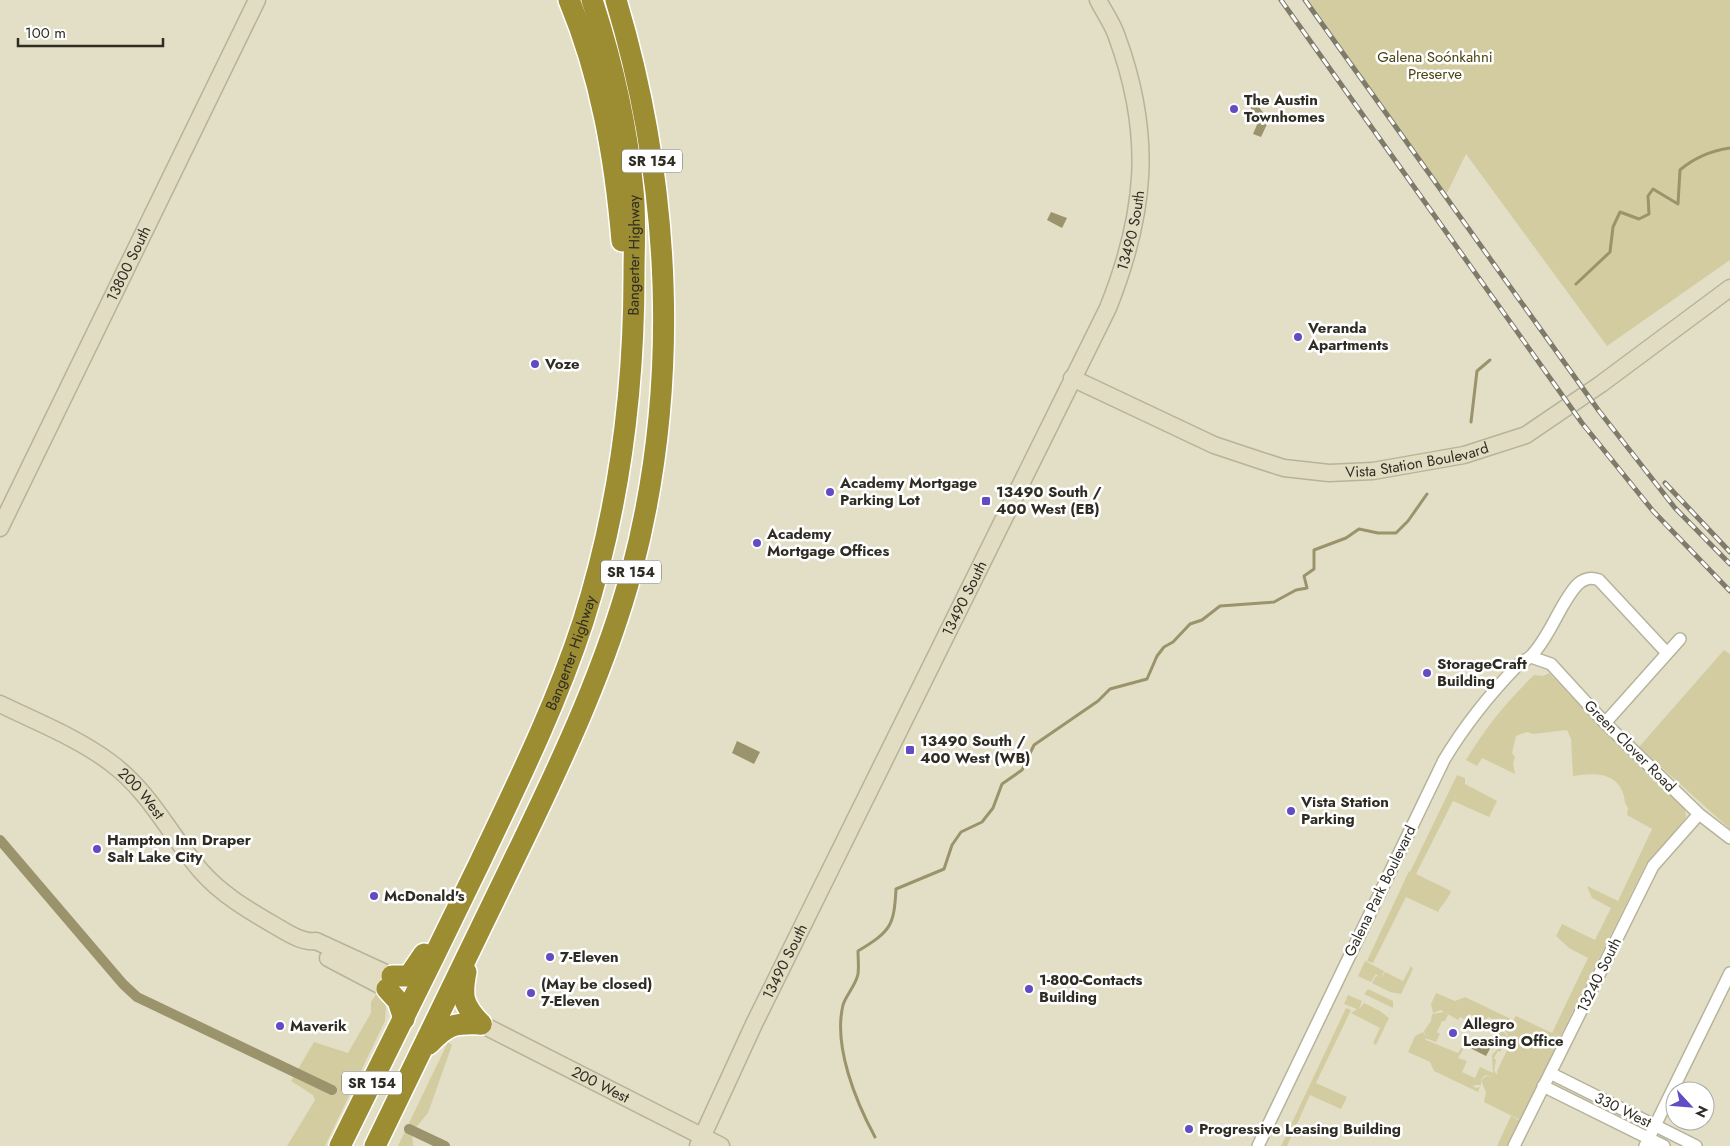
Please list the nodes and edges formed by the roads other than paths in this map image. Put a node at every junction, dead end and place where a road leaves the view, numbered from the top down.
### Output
1 (256, 0) edge
2 (569, 0) edge
3 (592, 0) edge
4 (616, 0) edge
5 (631, 0) edge
6 (1098, 0) edge
7 (634, 256) junction
8 (1730, 288) edge
9 (664, 326) junction
10 (1072, 378) junction
11 (0, 528) edge
12 (1680, 639) dead end
13 (1668, 653) junction
14 (1531, 657) junction
15 (0, 704) edge
16 (1605, 723) junction
17 (1699, 814) junction
18 (1730, 838) edge
19 (465, 892) junction
20 (470, 952) junction
21 (1730, 974) edge
22 (390, 983) junction
23 (404, 1019) junction
24 (481, 1024) junction
25 (420, 1053) junction
26 (1550, 1073) junction
27 (1543, 1086) junction
28 (1655, 1126) junction
29 (700, 1142) edge
30 (1646, 1142) edge
31 (340, 1146) edge
32 (375, 1146) edge
33 (721, 1146) edge
34 (1258, 1146) edge
35 (1514, 1146) edge
36 (1664, 1146) edge
37 (1696, 1146) edge

1 - 11 street, 13800 South
2 - 7 highway
3 - 7 highway, Bangerter Highway / SR 154
4 - 9 highway, Bangerter Highway / SR 154
5 - 9 highway
6 - 10 street, 13490 South
7 - 19 highway, Bangerter Highway / SR 154
8 - 10 street, Vista Station Boulevard
9 - 20 highway, Bangerter Highway / SR 154
10 - 29 street, 13490 South
12 - 13 street
13 - 14 street, Galena Park Boulevard
13 - 16 street
14 - 16 street, Green Clover Road
14 - 34 street, Galena Park Boulevard
15 - 22 street, 200 West
16 - 17 street, Green Clover Road
17 - 18 street, Green Clover Road
17 - 26 street, 13240 South
19 - 22 highway
19 - 23 highway, Bangerter Highway / SR 154
20 - 24 highway
20 - 25 highway, Bangerter Highway / SR 154
21 - 28 street
22 - 23 highway
23 - 31 highway, Bangerter Highway / SR 154
24 - 25 highway
24 - 29 street, 200 West
25 - 32 highway, Bangerter Highway / SR 154
26 - 27 street, 13240 South
26 - 28 street, 330 West
27 - 30 street, 330 West
27 - 35 street, 13240 South
28 - 30 street
28 - 37 street, 330 West
29 - 33 street, 200 West
30 - 36 street, 330 West

